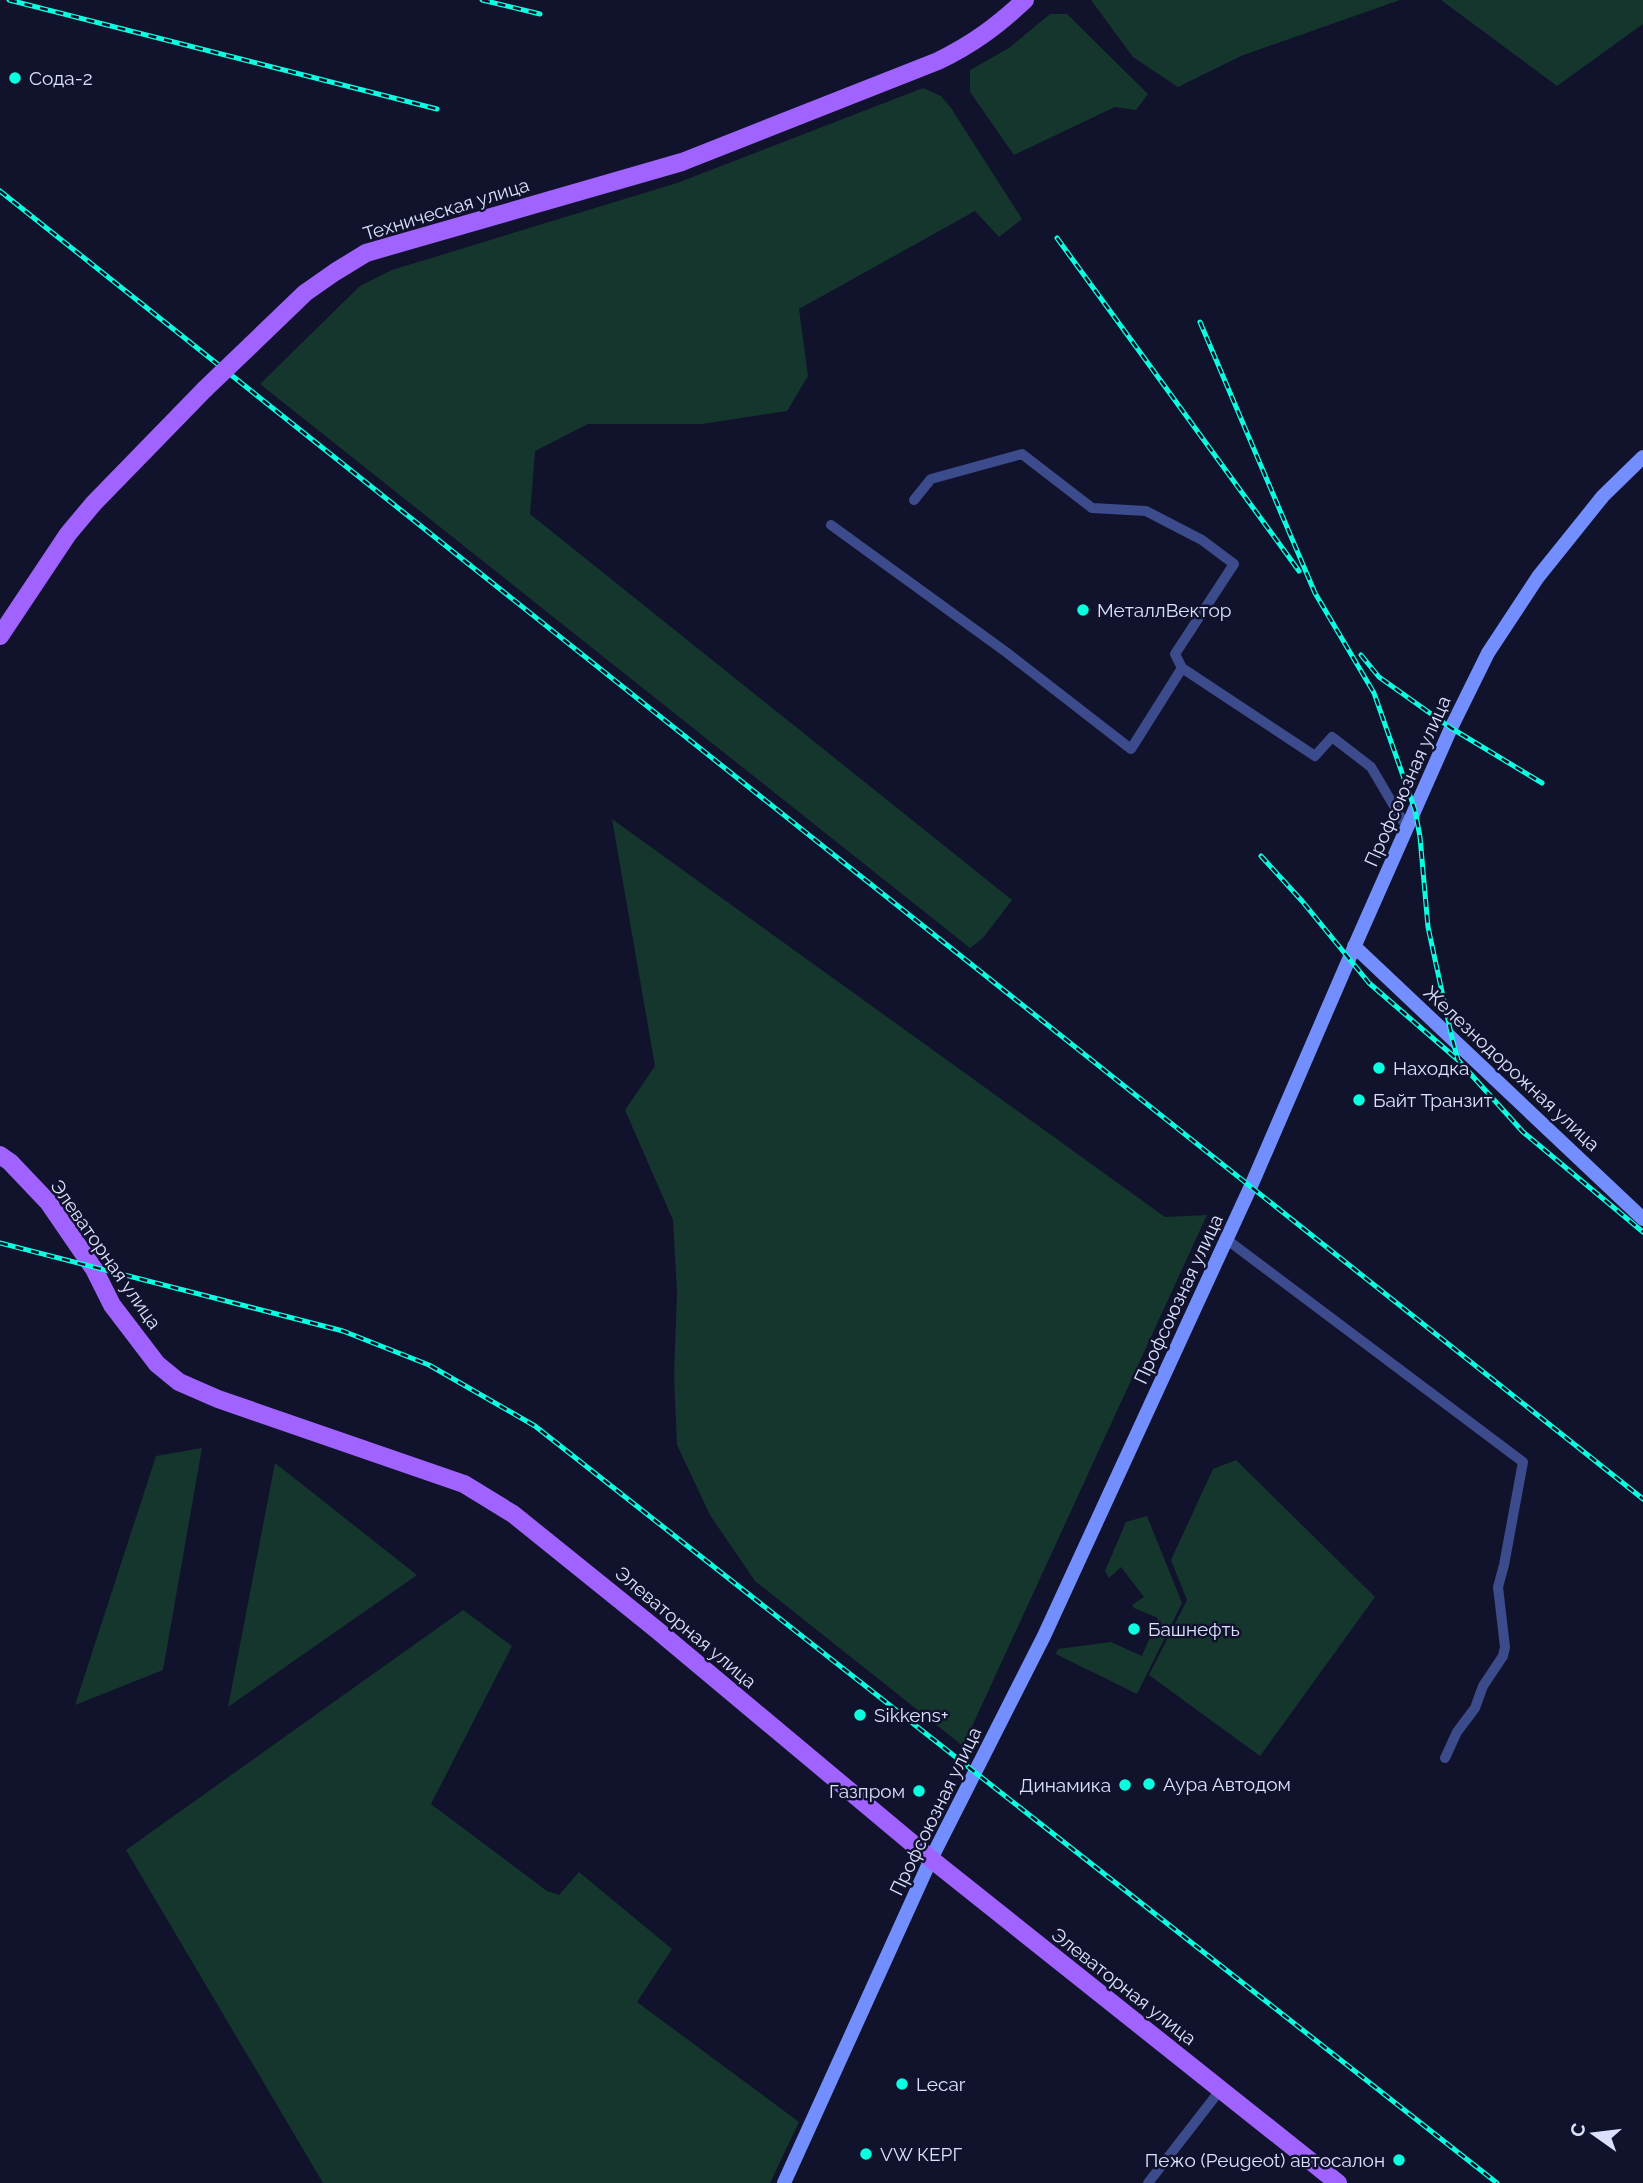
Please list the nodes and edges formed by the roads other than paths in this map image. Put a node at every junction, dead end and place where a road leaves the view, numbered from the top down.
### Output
1 (1025, 0) edge
2 (1643, 457) edge
3 (914, 500) dead end
4 (831, 525) dead end
5 (0, 636) edge
6 (1182, 668) junction
7 (1407, 828) junction
8 (1354, 946) junction
9 (0, 1155) edge
10 (1643, 1219) edge
11 (1226, 1239) junction
12 (1445, 1758) dead end
13 (931, 1859) junction
14 (1221, 2090) junction
15 (1155, 2181) edge
16 (784, 2183) edge
17 (1338, 2183) edge

1 - 5 main road, Техническая улица, bridge
2 - 7 main road, Профсоюзная улица
3 - 6 street
4 - 6 street
6 - 7 street
7 - 8 main road, Профсоюзная улица
8 - 10 main road, Железнодорожная улица
8 - 11 main road, Профсоюзная улица
9 - 13 main road, Элеваторная улица
11 - 12 street
11 - 13 main road, Профсоюзная улица
13 - 14 main road, Элеваторная улица
13 - 16 main road, Профсоюзная улица
14 - 15 street
14 - 17 main road, Элеваторная улица

